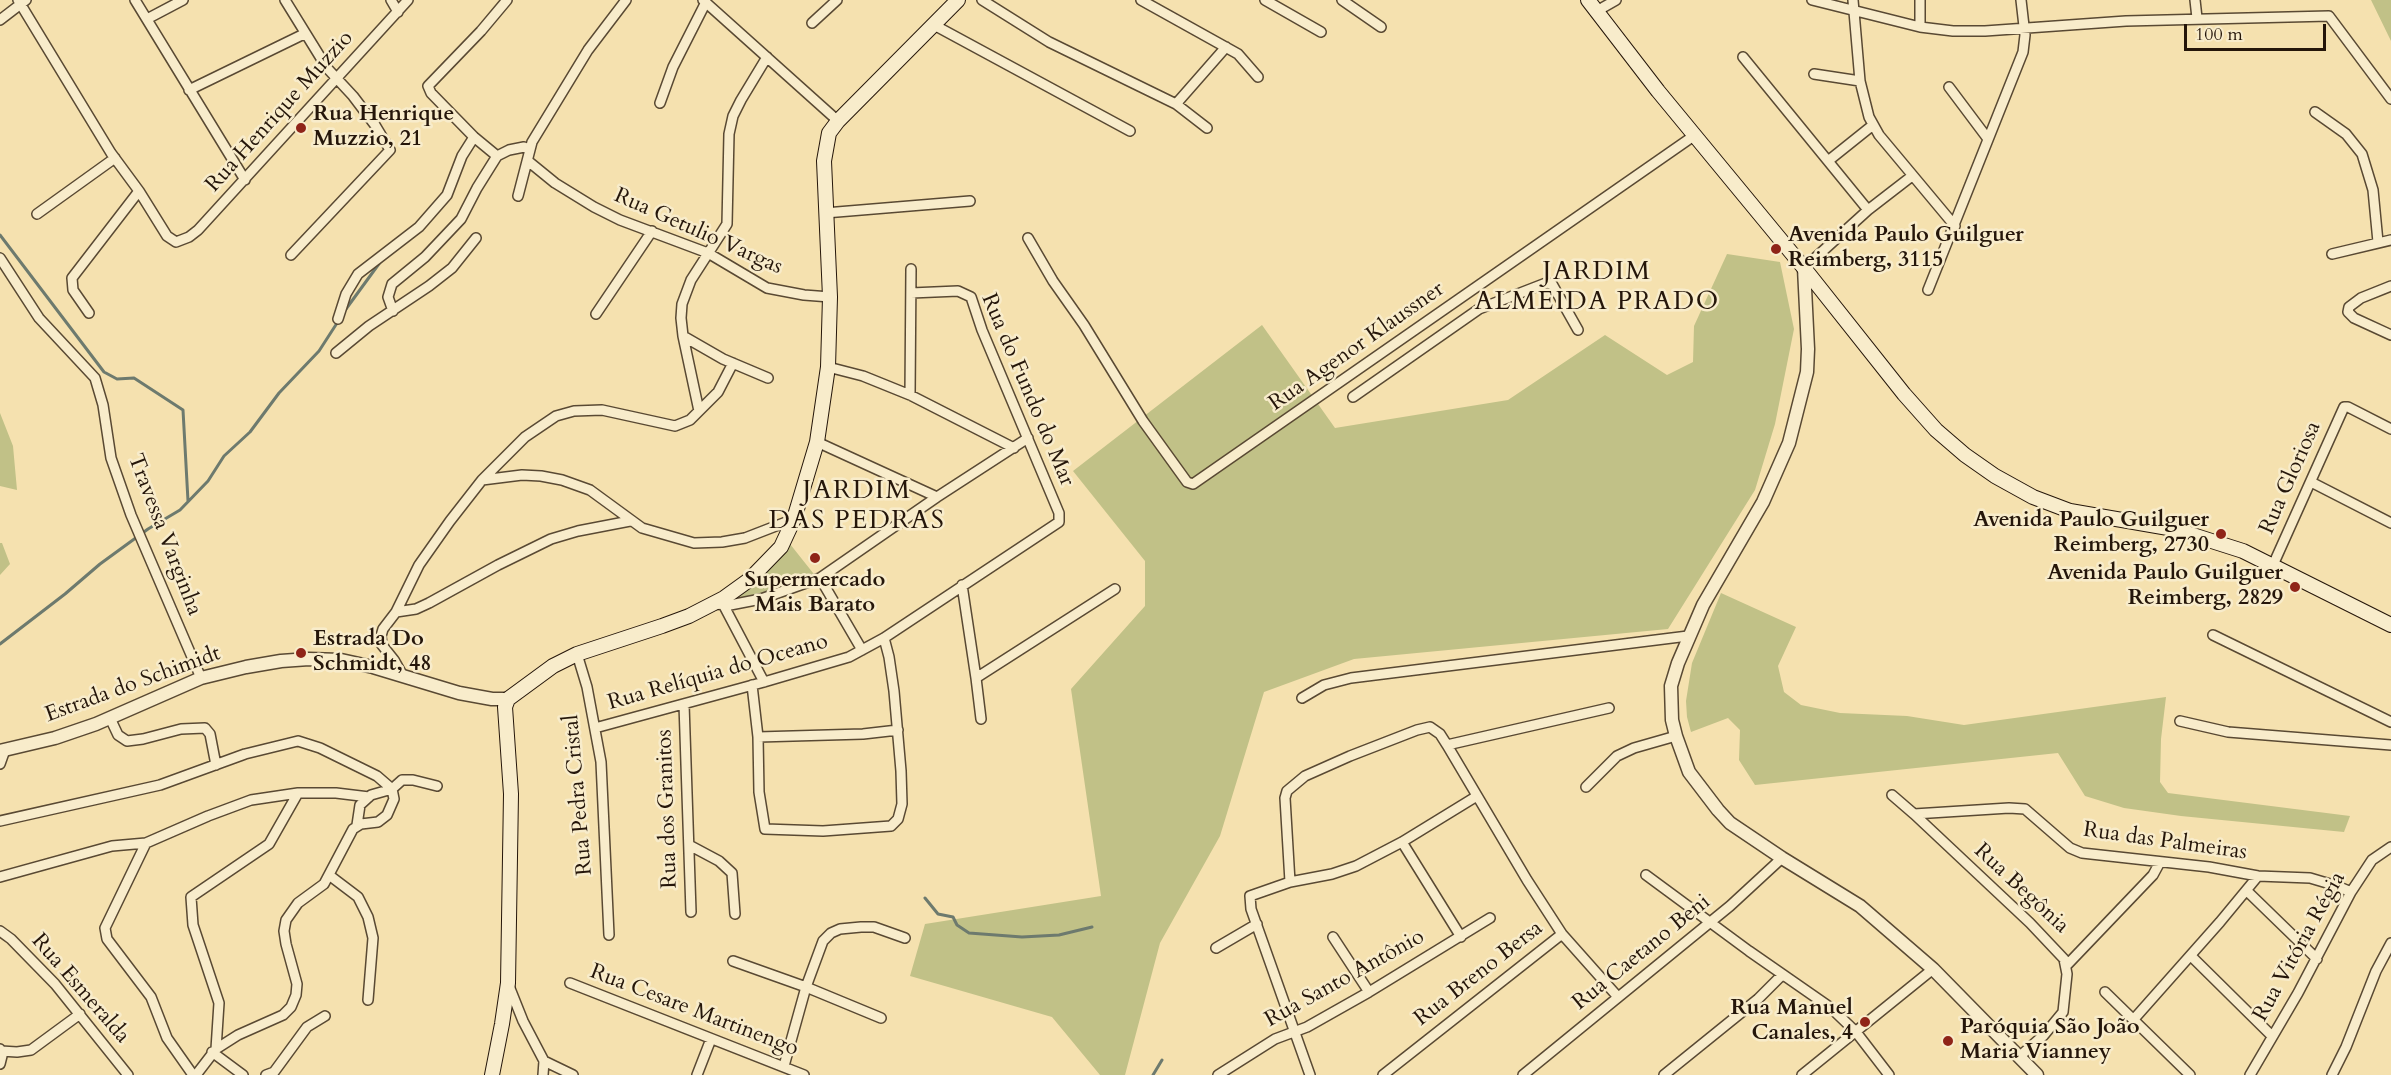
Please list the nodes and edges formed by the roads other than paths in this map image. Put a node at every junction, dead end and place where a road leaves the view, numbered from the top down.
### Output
1 (135, 0) edge
2 (183, 0) edge
3 (285, 0) edge
4 (391, 0) edge
5 (408, 0) edge
6 (507, 0) edge
7 (837, 0) edge
8 (958, 0) edge
9 (982, 0) edge
10 (1141, 0) edge
11 (1265, 0) edge
12 (1342, 0) edge
13 (1616, 0) edge
14 (1812, 0) edge
15 (1853, 0) edge
16 (1920, 0) edge
17 (2021, 0) edge
18 (2195, 0) edge
19 (22, 1) edge
20 (705, 1) edge
21 (620, 2) edge
22 (1592, 6) edge
23 (1852, 11) junction
24 (398, 12) junction
25 (2198, 18) junction
26 (147, 19) junction
27 (0, 20) edge
28 (812, 23) dead end
29 (934, 25) junction
30 (1381, 27) dead end
31 (1920, 27) junction
32 (2024, 28) junction
33 (1321, 32) dead end
34 (304, 34) junction
35 (1226, 47) junction
36 (767, 57) junction
37 (1743, 57) dead end
38 (1814, 74) dead end
39 (1258, 77) dead end
40 (337, 78) junction
41 (1860, 81) junction
42 (1948, 87) dead end
43 (189, 90) junction
44 (2391, 99) edge
45 (660, 104) dead end
46 (1176, 104) junction
47 (2315, 112) dead end
48 (838, 121) junction
49 (1873, 125) junction
50 (1207, 128) dead end
51 (1130, 131) dead end
52 (1695, 135) junction
53 (474, 138) junction
54 (1988, 139) junction
55 (529, 149) junction
56 (497, 156) junction
57 (115, 158) junction
58 (528, 161) junction
59 (1828, 161) junction
60 (1912, 176) junction
61 (245, 180) junction
62 (140, 191) junction
63 (518, 196) dead end
64 (970, 201) dead end
65 (1868, 210) junction
66 (825, 213) junction
67 (37, 214) dead end
68 (1955, 226) junction
69 (652, 231) junction
70 (476, 238) dead end
71 (1028, 238) dead end
72 (2391, 240) edge
73 (2378, 242) junction
74 (708, 253) junction
75 (2332, 254) dead end
76 (291, 255) dead end
77 (0, 258) edge
78 (1804, 268) junction
79 (911, 269) dead end
80 (2391, 286) edge
81 (1928, 290) dead end
82 (912, 293) junction
83 (1466, 294) junction
84 (830, 297) junction
85 (393, 311) junction
86 (1477, 311) junction
87 (89, 313) dead end
88 (596, 314) dead end
89 (338, 319) dead end
90 (1578, 330) dead end
91 (2391, 335) edge
92 (683, 336) junction
93 (336, 353) dead end
94 (733, 363) junction
95 (828, 367) junction
96 (768, 378) dead end
97 (910, 394) junction
98 (1353, 397) dead end
99 (699, 411) junction
100 (2391, 429) edge
101 (1028, 438) junction
102 (817, 442) junction
103 (1014, 447) junction
104 (482, 480) junction
105 (2311, 482) junction
106 (937, 497) junction
107 (1060, 518) joint
108 (794, 519) junction
109 (630, 521) junction
110 (2391, 524) edge
111 (2273, 565) junction
112 (820, 578) junction
113 (962, 585) junction
114 (1115, 590) dead end
115 (719, 605) junction
116 (396, 612) junction
117 (2391, 625) edge
118 (2212, 635) dead end
119 (1688, 636) junction
120 (884, 638) junction
121 (862, 650) junction
122 (577, 654) junction
123 (403, 676) junction
124 (201, 678) junction
125 (976, 678) junction
126 (764, 682) junction
127 (752, 685) junction
128 (1302, 698) dead end
129 (506, 703) junction
130 (684, 704) junction
131 (1609, 708) dead end
132 (110, 718) junction
133 (981, 719) dead end
134 (2180, 721) dead end
135 (2391, 722) edge
136 (595, 728) junction
137 (898, 730) junction
138 (1676, 736) junction
139 (758, 737) junction
140 (1447, 745) junction
141 (2391, 745) edge
142 (2, 750) edge
143 (0, 764) edge
144 (216, 765) junction
145 (437, 786) dead end
146 (1586, 787) dead end
147 (392, 789) junction
148 (298, 794) junction
149 (1892, 795) dead end
150 (1477, 796) junction
151 (369, 797) junction
152 (1914, 814) junction
153 (0, 821) edge
154 (357, 825) junction
155 (1402, 842) junction
156 (146, 843) junction
157 (689, 845) junction
158 (2389, 851) edge
159 (1782, 858) junction
160 (2160, 862) junction
161 (329, 875) junction
162 (1646, 875) dead end
163 (2258, 876) junction
164 (0, 877) edge
165 (1290, 882) junction
166 (2247, 891) junction
167 (2351, 892) junction
168 (691, 912) dead end
169 (735, 914) dead end
170 (1490, 918) dead end
171 (1709, 922) junction
172 (1257, 924) junction
173 (0, 931) edge
174 (609, 934) dead end
175 (1562, 934) junction
176 (1333, 937) dead end
177 (1461, 937) junction
178 (904, 938) dead end
179 (2391, 943) edge
180 (1216, 948) dead end
181 (2191, 956) junction
182 (2317, 959) junction
183 (733, 961) dead end
184 (2066, 966) junction
185 (1933, 969) junction
186 (1782, 975) junction
187 (570, 983) dead end
188 (806, 987) junction
189 (1369, 992) junction
190 (2105, 992) dead end
191 (1618, 997) junction
192 (368, 1000) dead end
193 (511, 1001) junction
194 (80, 1014) junction
195 (325, 1016) dead end
196 (881, 1018) dead end
197 (2134, 1019) junction
198 (1294, 1032) junction
199 (1856, 1032) junction
200 (2272, 1036) junction
201 (711, 1039) junction
202 (0, 1050) edge
203 (214, 1050) junction
204 (2020, 1056) junction
205 (544, 1061) junction
206 (0, 1064) edge
207 (784, 1066) junction
208 (128, 1075) edge
209 (194, 1075) edge
210 (243, 1075) edge
211 (266, 1075) edge
212 (492, 1075) edge
213 (543, 1075) edge
214 (573, 1075) edge
215 (697, 1075) edge
216 (804, 1075) edge
217 (1218, 1075) edge
218 (1310, 1075) edge
219 (1383, 1075) edge
220 (1523, 1075) edge
221 (1664, 1075) edge
222 (1802, 1075) edge
223 (1889, 1075) edge
224 (2037, 1075) edge
225 (2190, 1075) edge
226 (2250, 1075) edge
227 (2332, 1075) edge

1 - 26 street
2 - 26 street
3 - 34 street
4 - 24 street
5 - 24 street, Rua Henrique Muzzio
6 - 53 street
7 - 28 street
8 - 29 main road
9 - 46 street
10 - 35 street
11 - 33 street
12 - 30 street
13 - 22 street
14 - 23 street
15 - 23 street
16 - 31 street
17 - 32 street
18 - 25 street
19 - 27 street
19 - 57 street
20 - 36 street
20 - 45 street
21 - 55 street
22 - 52 main road
23 - 31 street
23 - 41 street
24 - 40 street, Rua Henrique Muzzio
25 - 32 street
25 - 44 street
26 - 43 street
29 - 48 main road
29 - 51 street
31 - 32 street
32 - 54 street
34 - 40 street
34 - 43 street
35 - 39 street
35 - 46 street
36 - 48 street
36 - 74 street
37 - 59 street
38 - 41 street
40 - 61 street, Rua Henrique Muzzio
40 - 76 street
41 - 49 street
42 - 54 street
43 - 61 street
46 - 50 street
47 - 73 street
48 - 66 main road
49 - 59 street
49 - 60 street
52 - 78 main road
52 - 83 street, Rua Agenor Klaussner
53 - 56 street
53 - 89 street
54 - 68 street
55 - 56 street
55 - 58 street
56 - 85 street
57 - 62 street
57 - 67 street
58 - 63 street
58 - 69 street, Rua Getulio Vargas
59 - 65 street
60 - 65 street
60 - 68 street
61 - 62 street, Rua Henrique Muzzio
62 - 87 street
64 - 66 street
65 - 78 street
66 - 84 main road
68 - 81 street
69 - 74 street, Rua Getulio Vargas
69 - 88 street
70 - 85 street
71 - 83 street, Rua Agenor Klaussner
72 - 73 street
73 - 75 street
74 - 84 street, Rua Getulio Vargas
74 - 92 street
77 - 124 street, Travessa Varginha
78 - 111 main road
78 - 119 street
79 - 82 street
80 - 91 street
82 - 97 street
82 - 101 street, Rua do Fundo do Mar
83 - 86 street
84 - 95 main road
85 - 93 street
86 - 90 street
86 - 98 street
92 - 94 street
92 - 99 street
94 - 96 street
94 - 99 street
95 - 97 street
95 - 102 main road
97 - 103 street
99 - 104 street
100 - 105 street, Rua Gloriosa
101 - 103 street
101 - 107 street, Rua do Fundo do Mar
102 - 106 street
102 - 108 main road
103 - 106 street
104 - 109 street
104 - 116 street
105 - 110 street
105 - 111 street, Rua Gloriosa
106 - 112 street
107 - 113 street, Rua Relíquia do Oceano
108 - 109 street
108 - 115 main road
109 - 116 street
111 - 117 main road
112 - 115 street
112 - 121 street
113 - 120 street, Rua Relíquia do Oceano
113 - 125 street
114 - 125 street
115 - 122 main road
115 - 126 street
116 - 123 street
118 - 135 street
119 - 128 street
119 - 138 street
120 - 121 street, Rua Relíquia do Oceano
120 - 137 street
121 - 126 street, Rua Relíquia do Oceano
122 - 129 main road
122 - 136 street, Rua Pedra Cristal
123 - 124 street, Estrada do Schimidt
123 - 129 street, Estrada do Schimidt
124 - 132 street, Estrada do Schimidt
125 - 133 street
126 - 127 street, Rua Relíquia do Oceano
127 - 130 street, Rua Relíquia do Oceano
127 - 139 street
129 - 193 main road
130 - 136 street, Rua Relíquia do Oceano
130 - 157 street, Rua dos Granitos
131 - 140 street
132 - 142 street, Estrada do Schimidt
132 - 144 street
134 - 141 street
136 - 174 street, Rua Pedra Cristal
137 - 139 street
137 - 139 street
138 - 146 street
138 - 159 street
140 - 150 street
140 - 165 street
142 - 143 street
144 - 147 street
144 - 153 street
145 - 147 street
147 - 151 street
147 - 154 street
148 - 151 street
148 - 156 street
148 - 203 street
149 - 152 street, Rua Begônia
150 - 155 street
150 - 175 street
151 - 154 street
152 - 160 street, Rua das Palmeiras
152 - 184 street, Rua Begônia
154 - 161 street
155 - 165 street
155 - 177 street
156 - 164 street
156 - 209 street
157 - 168 street, Rua dos Granitos
157 - 169 street
158 - 167 street, Rua Vitória Régia
159 - 171 street, Rua Caetano Beni
159 - 185 street
160 - 163 street, Rua das Palmeiras
160 - 184 street
161 - 192 street
161 - 203 street
162 - 171 street
163 - 166 street
163 - 167 street, Rua das Palmeiras
165 - 172 street
166 - 181 street
166 - 182 street
167 - 182 street, Rua Vitória Régia
170 - 177 street, Rua Santo Antônio
171 - 186 street
171 - 191 street, Rua Caetano Beni
172 - 180 street
172 - 198 street
173 - 194 street, Rua Esmeralda
175 - 191 street, Rua Breno Bersa
175 - 219 street, Rua Breno Bersa
176 - 189 street
177 - 189 street, Rua Santo Antônio
178 - 188 street
179 - 227 street
181 - 197 street
181 - 200 street
182 - 200 street, Rua Vitória Régia
183 - 188 street
184 - 204 street, Rua Begônia
185 - 199 street
185 - 204 street
186 - 199 street
186 - 221 street
187 - 201 street, Rua Cesare Martinengo
188 - 196 street
188 - 207 street
189 - 198 street, Rua Santo Antônio
190 - 197 street
191 - 220 street, Rua Caetano Beni
193 - 205 street
193 - 212 main road
194 - 202 street
194 - 208 street, Rua Esmeralda
195 - 211 street
197 - 225 street
198 - 217 street, Rua Santo Antônio
198 - 218 street
199 - 222 street
199 - 223 street
200 - 226 street, Rua Vitória Régia
201 - 207 street, Rua Cesare Martinengo
201 - 215 street
202 - 206 street
203 - 209 street
203 - 210 street
204 - 224 street
205 - 213 street
205 - 214 street
207 - 216 street, Rua Cesare Martinengo

